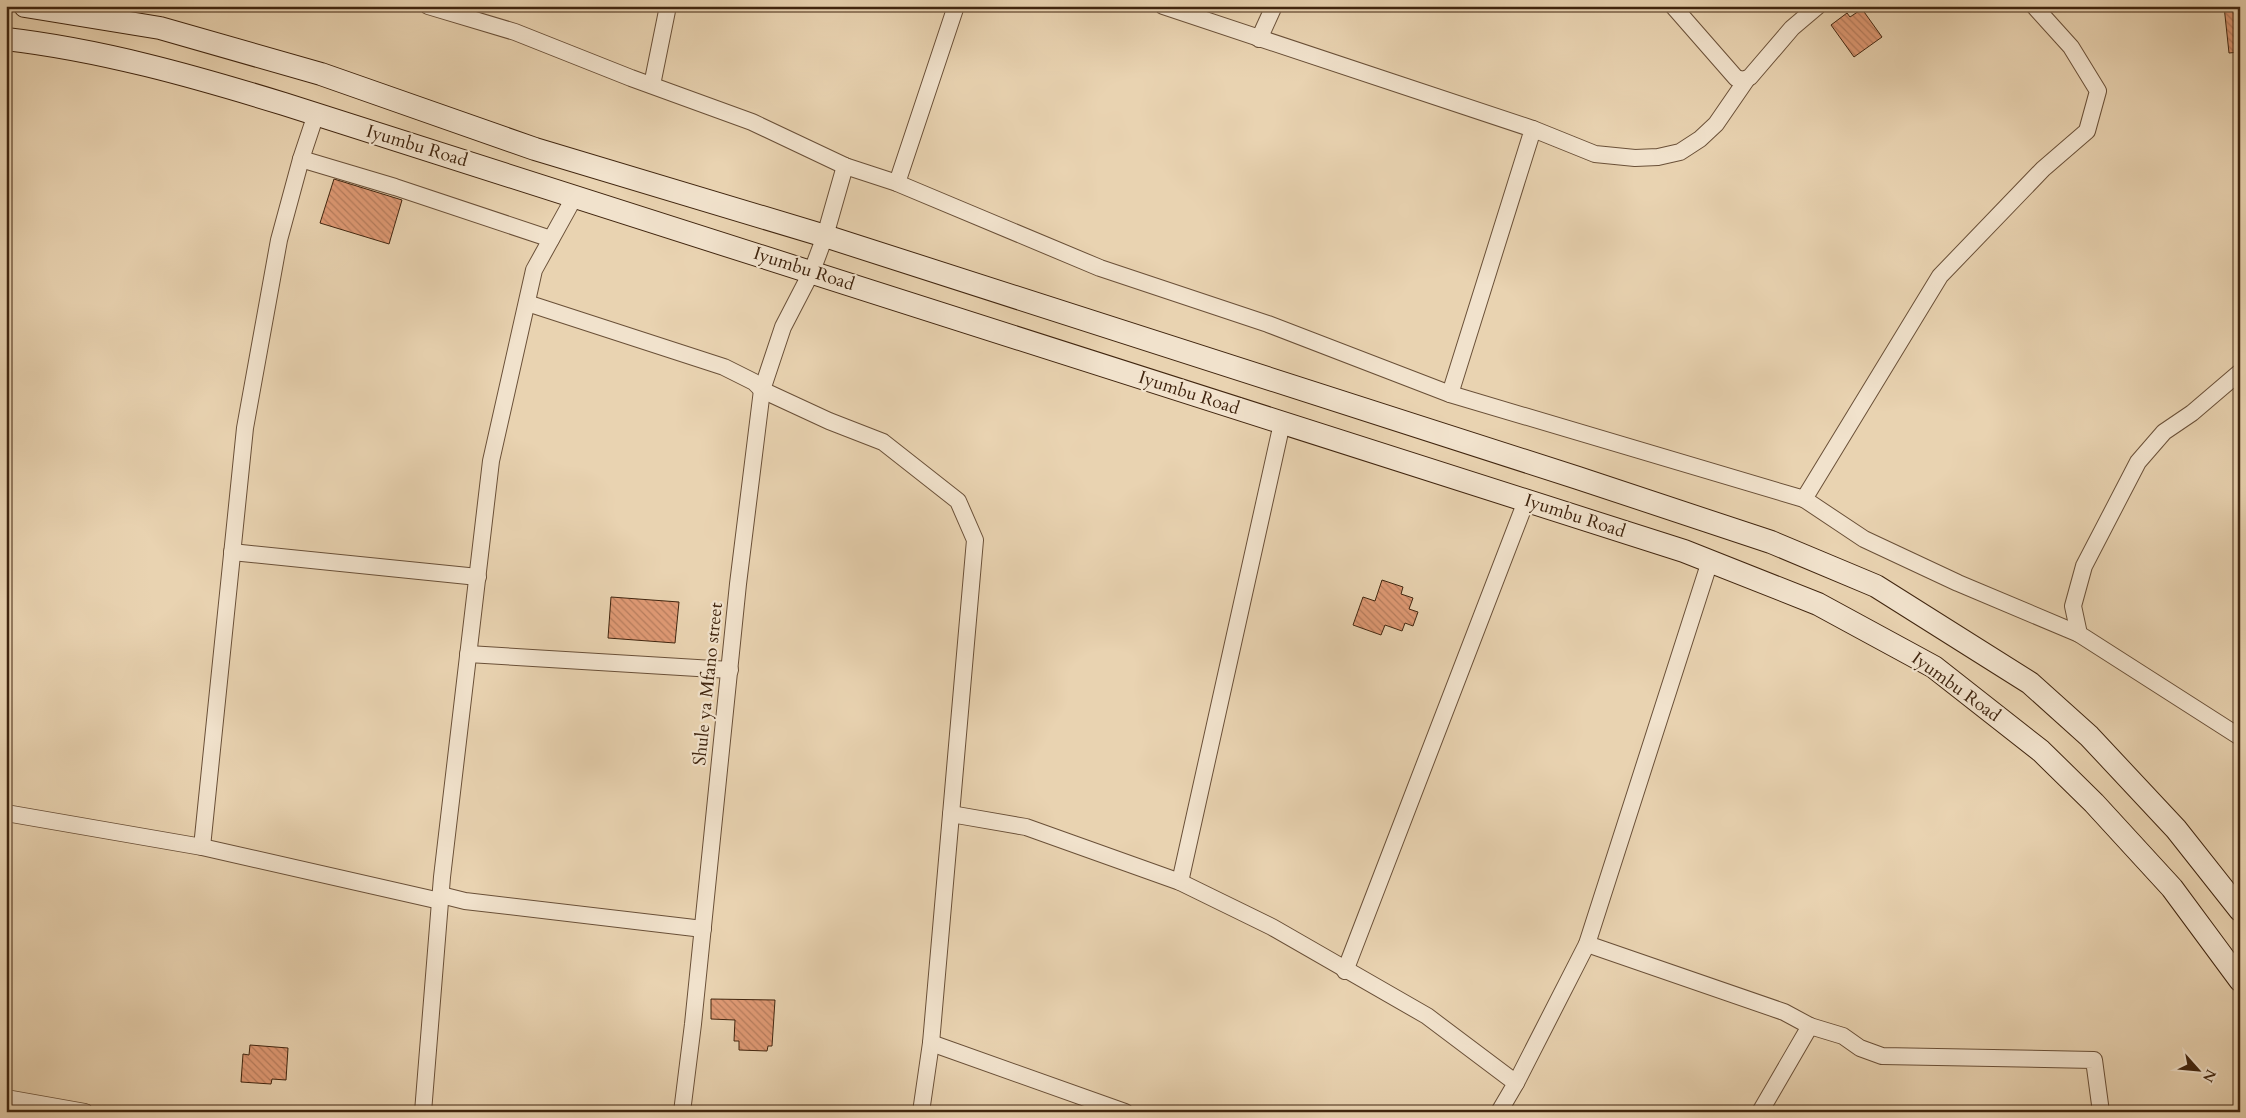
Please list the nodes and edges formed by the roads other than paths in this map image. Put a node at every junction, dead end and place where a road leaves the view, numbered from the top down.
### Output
1 (25, 6) edge
2 (428, 6) edge
3 (668, 6) edge
4 (956, 6) edge
5 (1163, 6) edge
6 (1274, 6) edge
7 (1673, 6) edge
8 (1818, 6) edge
9 (2034, 6) edge
10 (6, 39) edge
11 (1259, 40) junction
12 (1747, 79) junction
13 (652, 85) junction
14 (316, 114) junction
15 (1533, 129) junction
16 (301, 159) junction
17 (845, 166) junction
18 (897, 184) junction
19 (575, 196) junction
20 (825, 236) junction
21 (551, 239) junction
22 (812, 271) junction
23 (527, 303) junction
24 (2240, 372) edge
25 (762, 390) junction
26 (1450, 394) junction
27 (1282, 423) junction
28 (1804, 498) junction
29 (1526, 501) junction
30 (232, 552) junction
31 (1710, 561) junction
32 (478, 577) junction
33 (2079, 634) junction
34 (468, 654) junction
35 (730, 670) junction
36 (2240, 738) edge
37 (6, 813) edge
38 (951, 814) junction
39 (202, 847) junction
40 (1180, 882) junction
41 (441, 898) junction
42 (2240, 910) edge
43 (703, 929) junction
44 (1586, 944) junction
45 (1346, 970) junction
46 (2240, 980) edge
47 (1810, 1026) junction
48 (931, 1043) junction
49 (1516, 1083) junction
50 (6, 1098) edge
51 (85, 1112) edge
52 (423, 1112) edge
53 (682, 1112) edge
54 (921, 1112) edge
55 (1125, 1112) edge
56 (1499, 1112) edge
57 (1760, 1112) edge
58 (2101, 1112) edge

1 - 20 main road, Iyumbu Road
2 - 13 street
3 - 13 street
4 - 18 street
5 - 11 street
6 - 11 street
7 - 12 street
8 - 12 street
9 - 28 street
10 - 14 main road, Iyumbu Road
11 - 15 street
12 - 15 street
13 - 17 street
14 - 16 street
14 - 19 main road, Iyumbu Road
15 - 26 street
16 - 21 street
16 - 30 street
17 - 18 street
17 - 20 street, Shule ya Mfano street
18 - 26 street
19 - 21 street
19 - 22 main road, Iyumbu Road
20 - 22 street, Shule ya Mfano street
20 - 42 main road, Iyumbu Road
21 - 23 street
22 - 25 street, Shule ya Mfano street
22 - 27 main road, Iyumbu Road
23 - 25 street
23 - 32 street
24 - 33 street
25 - 35 street, Shule ya Mfano street
25 - 38 street
26 - 28 street
27 - 29 main road, Iyumbu Road
27 - 40 street
28 - 33 street
29 - 31 main road, Iyumbu Road
29 - 45 street
30 - 32 street
30 - 39 street
31 - 44 street
31 - 46 main road, Iyumbu Road
32 - 34 street
33 - 36 street
34 - 35 street
34 - 41 street
35 - 43 street, Shule ya Mfano street
37 - 39 street
38 - 40 street
38 - 48 street
39 - 41 street
40 - 45 street
41 - 43 street
41 - 52 street
43 - 53 street, Shule ya Mfano street
44 - 47 street
44 - 49 street
45 - 49 street
47 - 57 street
47 - 58 street
48 - 54 street
48 - 55 street
49 - 56 street
50 - 51 street

